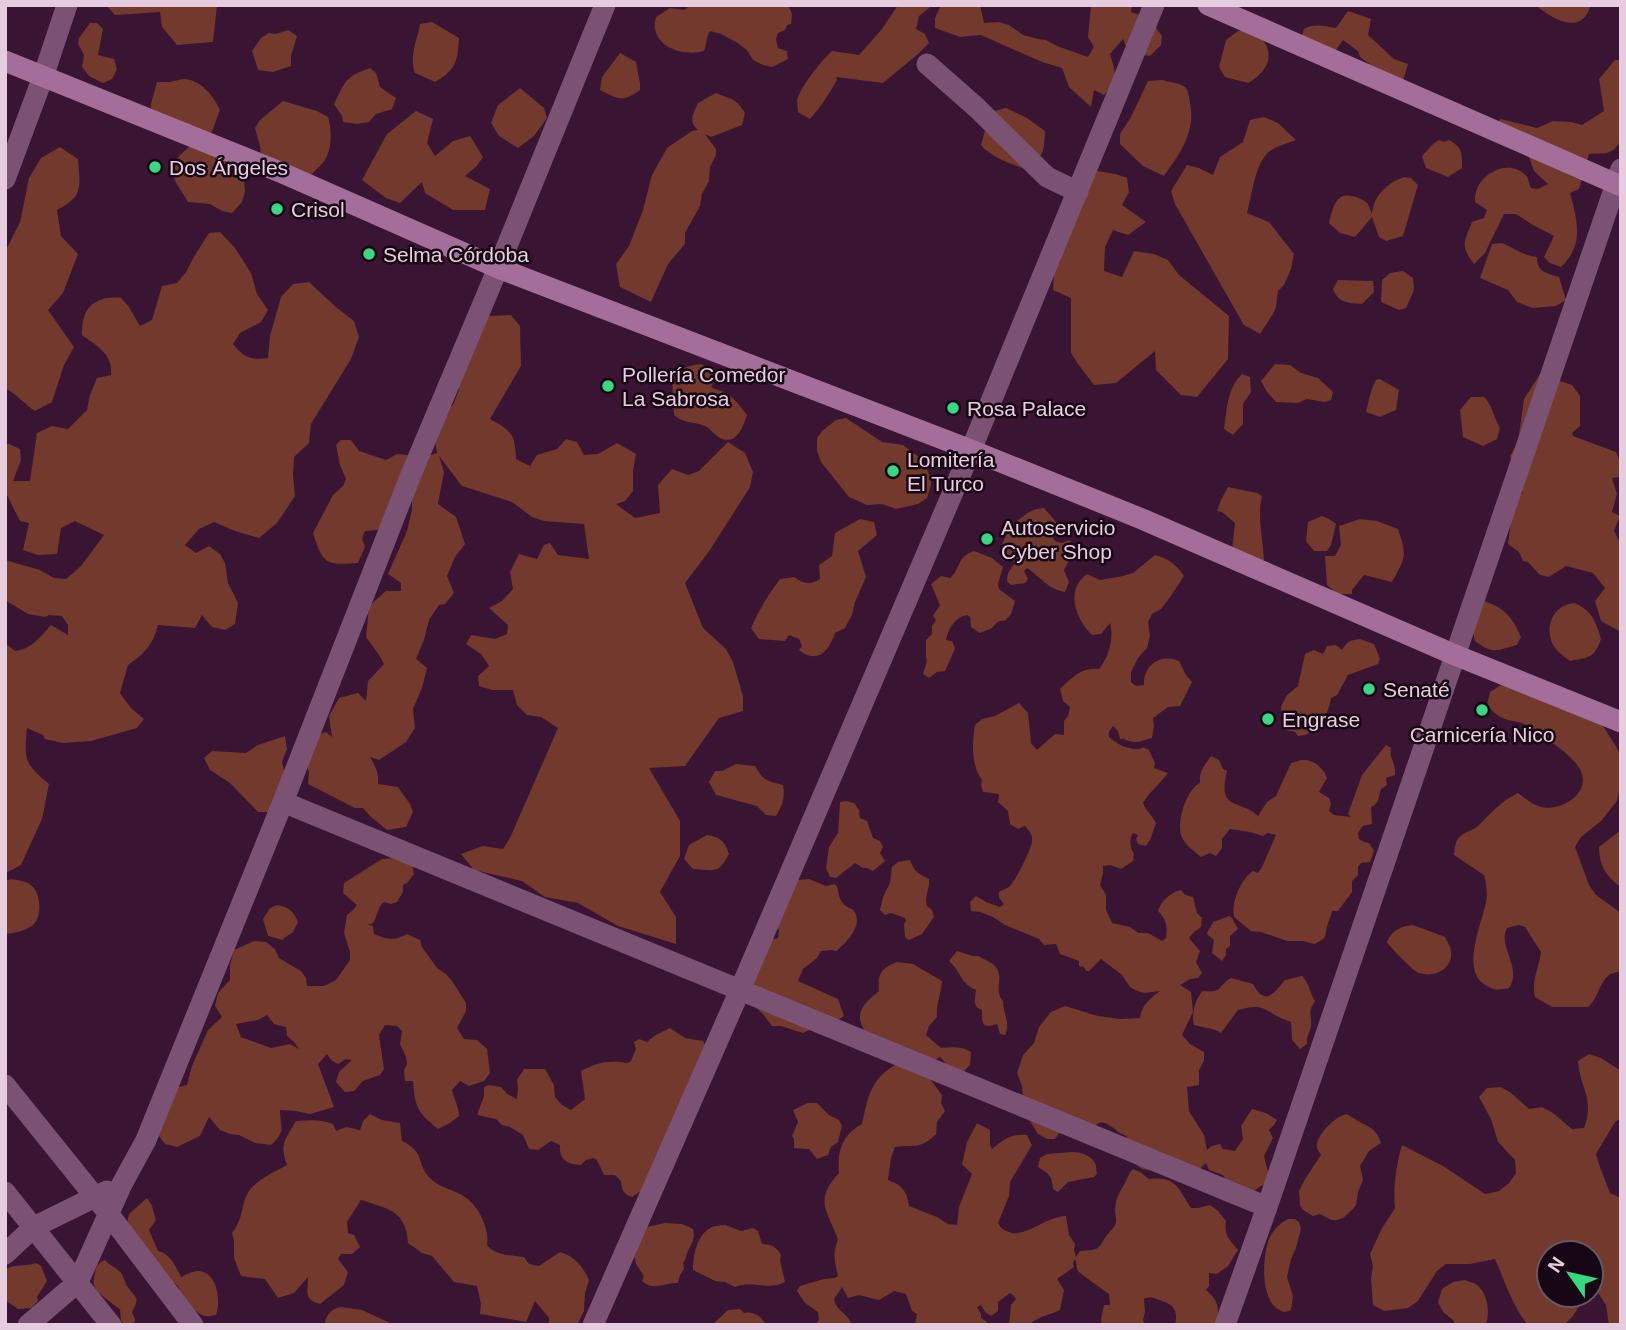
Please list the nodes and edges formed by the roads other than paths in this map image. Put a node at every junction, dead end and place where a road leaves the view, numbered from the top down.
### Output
1 (67, 5) edge
2 (605, 5) edge
3 (1154, 5) edge
4 (1208, 5) edge
5 (5, 61) edge
6 (927, 64) dead end
7 (43, 76) junction
8 (5, 179) edge
9 (1619, 180) edge
10 (1078, 192) junction
11 (498, 268) junction
12 (971, 450) junction
13 (1455, 655) junction
14 (1621, 722) edge
15 (283, 802) junction
16 (740, 990) junction
17 (5, 1085) edge
18 (5, 1192) edge
19 (102, 1205) junction
20 (1267, 1207) junction
21 (34, 1227) junction
22 (5, 1254) edge
23 (78, 1282) junction
24 (28, 1325) edge
25 (111, 1325) edge
26 (193, 1325) edge
27 (593, 1325) edge
28 (1225, 1325) edge

1 - 7 street
2 - 11 street
3 - 10 street
4 - 9 main road
5 - 7 main road
6 - 10 street
7 - 8 street
7 - 11 main road
9 - 13 street
10 - 12 street
11 - 12 main road
11 - 15 street
12 - 13 main road
12 - 16 street
13 - 14 main road
13 - 20 street
15 - 16 street
15 - 19 street
16 - 20 street
16 - 27 street
17 - 19 street
18 - 21 street
19 - 21 street
19 - 23 street
19 - 26 street
20 - 28 street
21 - 22 street
21 - 23 street
23 - 24 street
23 - 25 street

